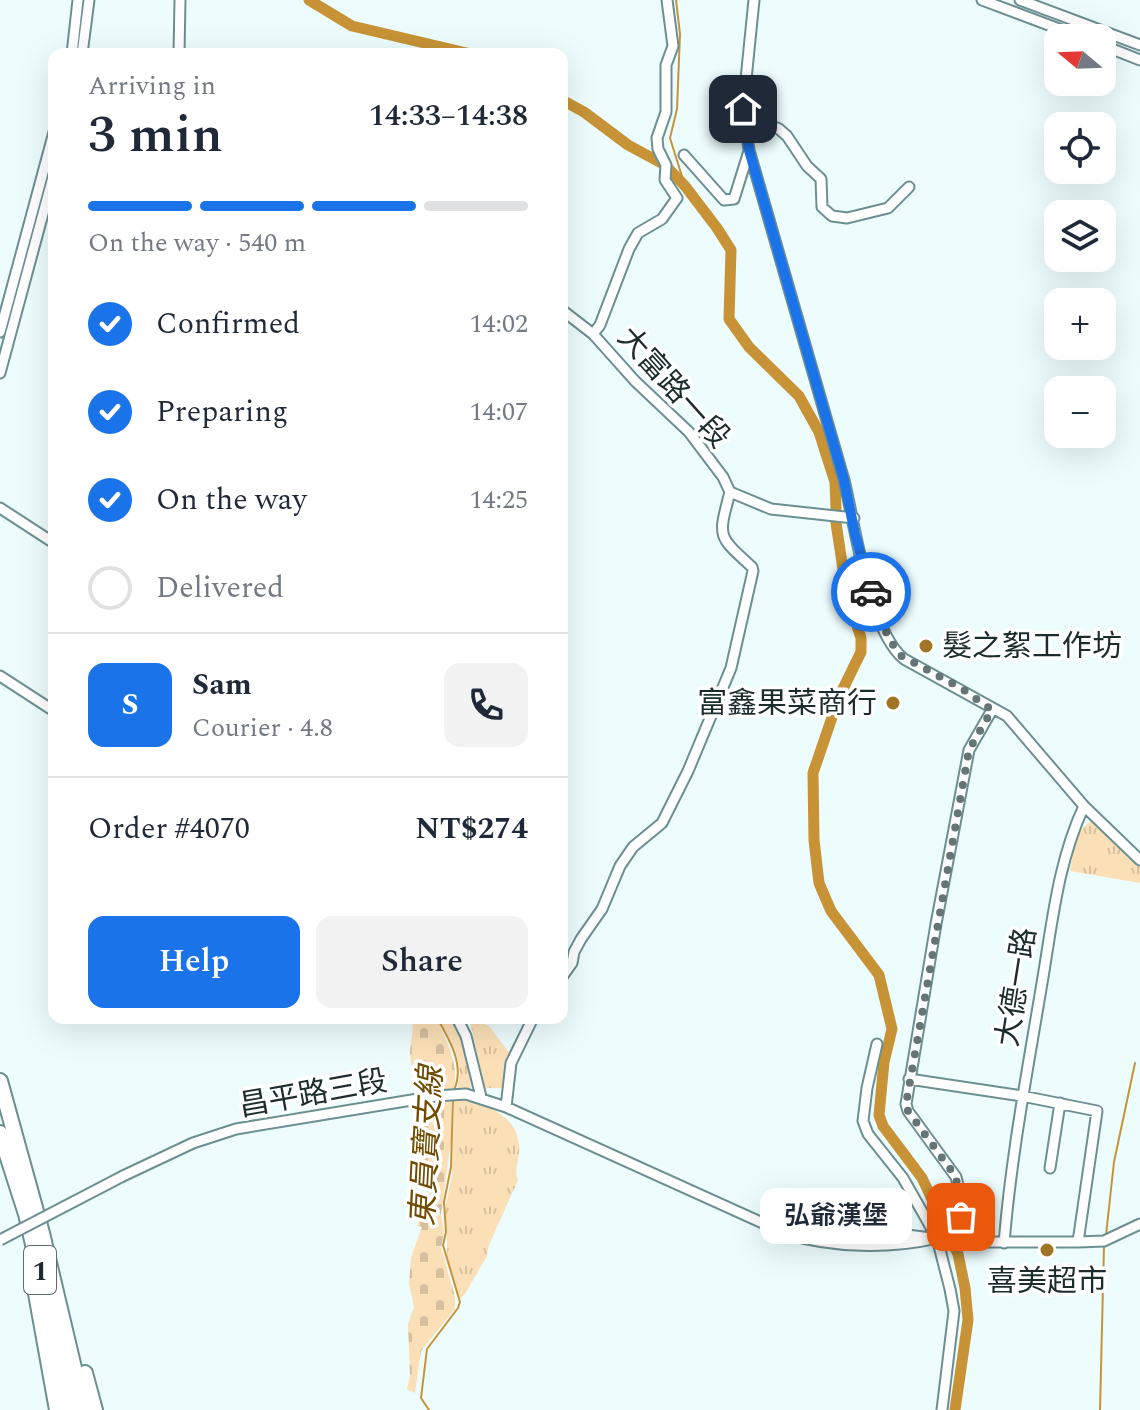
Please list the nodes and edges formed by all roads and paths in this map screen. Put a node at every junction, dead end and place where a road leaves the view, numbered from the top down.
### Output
1 (180, 0) edge
2 (667, 0) edge
3 (754, 0) edge
4 (982, 0) edge
5 (1020, 0) edge
6 (85, 1) edge
7 (1046, 24) edge
8 (1140, 45) edge
9 (73, 48) edge
10 (82, 48) edge
11 (179, 48) edge
12 (1116, 51) edge
13 (1140, 60) edge
14 (745, 129) junction
15 (749, 150) junction
16 (48, 154) edge
17 (684, 155) dead end
18 (909, 187) dead end
19 (48, 195) edge
20 (568, 315) edge
21 (0, 332) edge
22 (593, 334) junction
23 (0, 373) edge
24 (730, 492) junction
25 (0, 508) edge
26 (854, 518) junction
27 (48, 539) edge
28 (0, 676) edge
29 (48, 707) edge
30 (992, 710) junction
31 (1084, 806) junction
32 (1140, 860) edge
33 (568, 969) edge
34 (460, 1024) edge
35 (530, 1024) edge
36 (877, 1044) dead end
37 (909, 1079) junction
38 (0, 1081) edge
39 (1022, 1096) junction
40 (481, 1097) junction
41 (1060, 1103) junction
42 (506, 1107) junction
43 (0, 1133) edge
44 (1050, 1168) dead end
45 (31, 1213) junction
46 (1140, 1224) edge
47 (774, 1226) junction
48 (937, 1238) junction
49 (0, 1240) edge
50 (963, 1242) junction
51 (1078, 1242) junction
52 (1004, 1243) junction
53 (57, 1410) edge
54 (71, 1410) edge
55 (84, 1410) edge
56 (95, 1410) edge
57 (942, 1410) edge

1 - 11 street
2 - 22 street
3 - 14 street
4 - 7 street
5 - 8 street
6 - 9 street
6 - 10 street
12 - 13 street
14 - 15 street
14 - 18 street
15 - 17 street
15 - 26 street
16 - 21 street
19 - 23 street
20 - 22 street, 大富路一段
22 - 24 street, 大富路一段
24 - 26 street, 大富路一段
24 - 33 street
25 - 27 street
26 - 30 street
28 - 29 street
30 - 31 street
30 - 37 street
31 - 32 street
31 - 39 street, 大德一路
34 - 40 street
35 - 42 street
36 - 48 street
37 - 39 street
37 - 50 street
38 - 45 highway, 1
39 - 41 street
39 - 52 street, 大德一路
40 - 42 street, 昌平路三段
40 - 49 street, 昌平路三段, bridge
41 - 44 street
41 - 51 street
42 - 47 street, 昌平路三段
43 - 45 highway, 1
45 - 53 highway
45 - 54 highway, 1
45 - 55 highway, 1
45 - 56 highway
46 - 51 street, 昌平路三段
47 - 48 street, 昌平路三段
47 - 48 street, 昌平路三段
48 - 50 street, 昌平路三段
48 - 57 street
50 - 52 street, 昌平路三段
51 - 52 street, 昌平路三段

